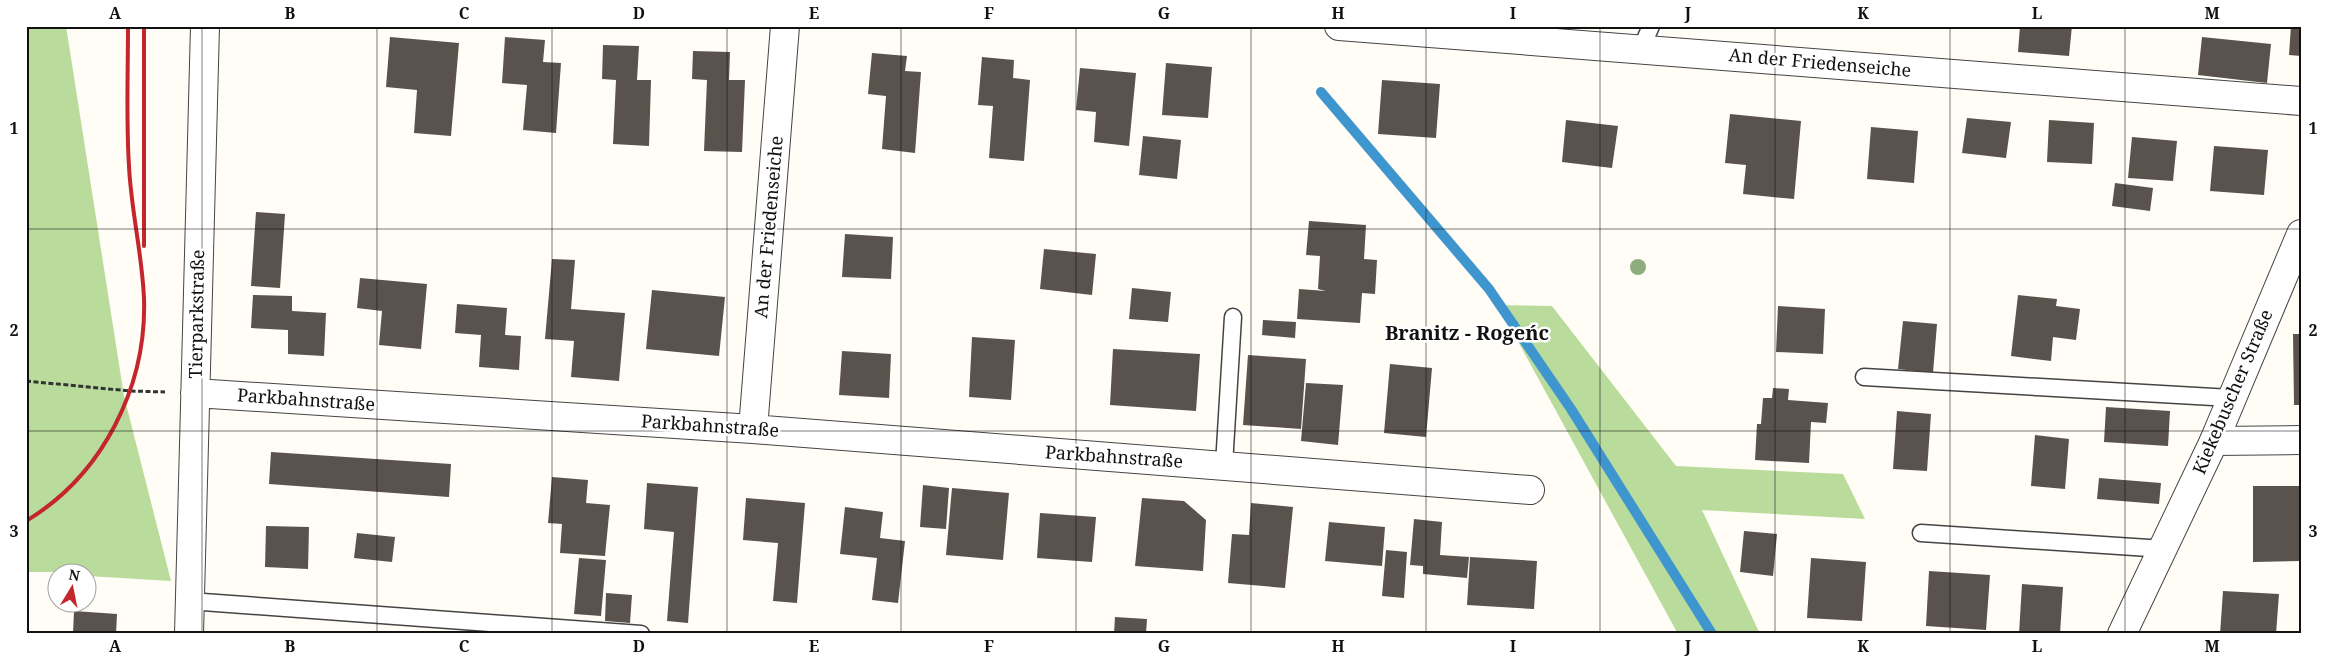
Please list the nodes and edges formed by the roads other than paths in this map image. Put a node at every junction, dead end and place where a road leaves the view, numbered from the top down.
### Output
1 (205, 26) edge
2 (785, 26) edge
3 (1339, 26) edge
4 (1646, 37) edge
5 (2301, 101) edge
6 (2301, 234) edge
7 (1233, 317) dead end
8 (1864, 377) dead end
9 (195, 393) junction
10 (2231, 398) junction
11 (753, 428) junction
12 (2301, 440) edge
13 (2214, 441) junction
14 (1224, 465) junction
15 (1530, 490) dead end
16 (1921, 534) dead end
17 (2164, 549) junction
18 (189, 601) junction
19 (189, 634) edge
20 (641, 634) edge
21 (2122, 634) edge

1 - 9 street, Tierparkstraße
2 - 11 street, An der Friedenseiche
3 - 4 street, An der Friedenseiche
4 - 5 street, An der Friedenseiche
6 - 10 street, Kiekebuscher Straße
7 - 14 lane
8 - 10 lane
9 - 11 street, Parkbahnstraße
9 - 18 street, Tierparkstraße
10 - 13 street, Kiekebuscher Straße
11 - 14 street, Parkbahnstraße
12 - 13 street
13 - 17 street, Kiekebuscher Straße
14 - 15 street, Parkbahnstraße
16 - 17 lane
17 - 21 street, Kiekebuscher Straße
18 - 19 street, Tierparkstraße
18 - 20 lane

